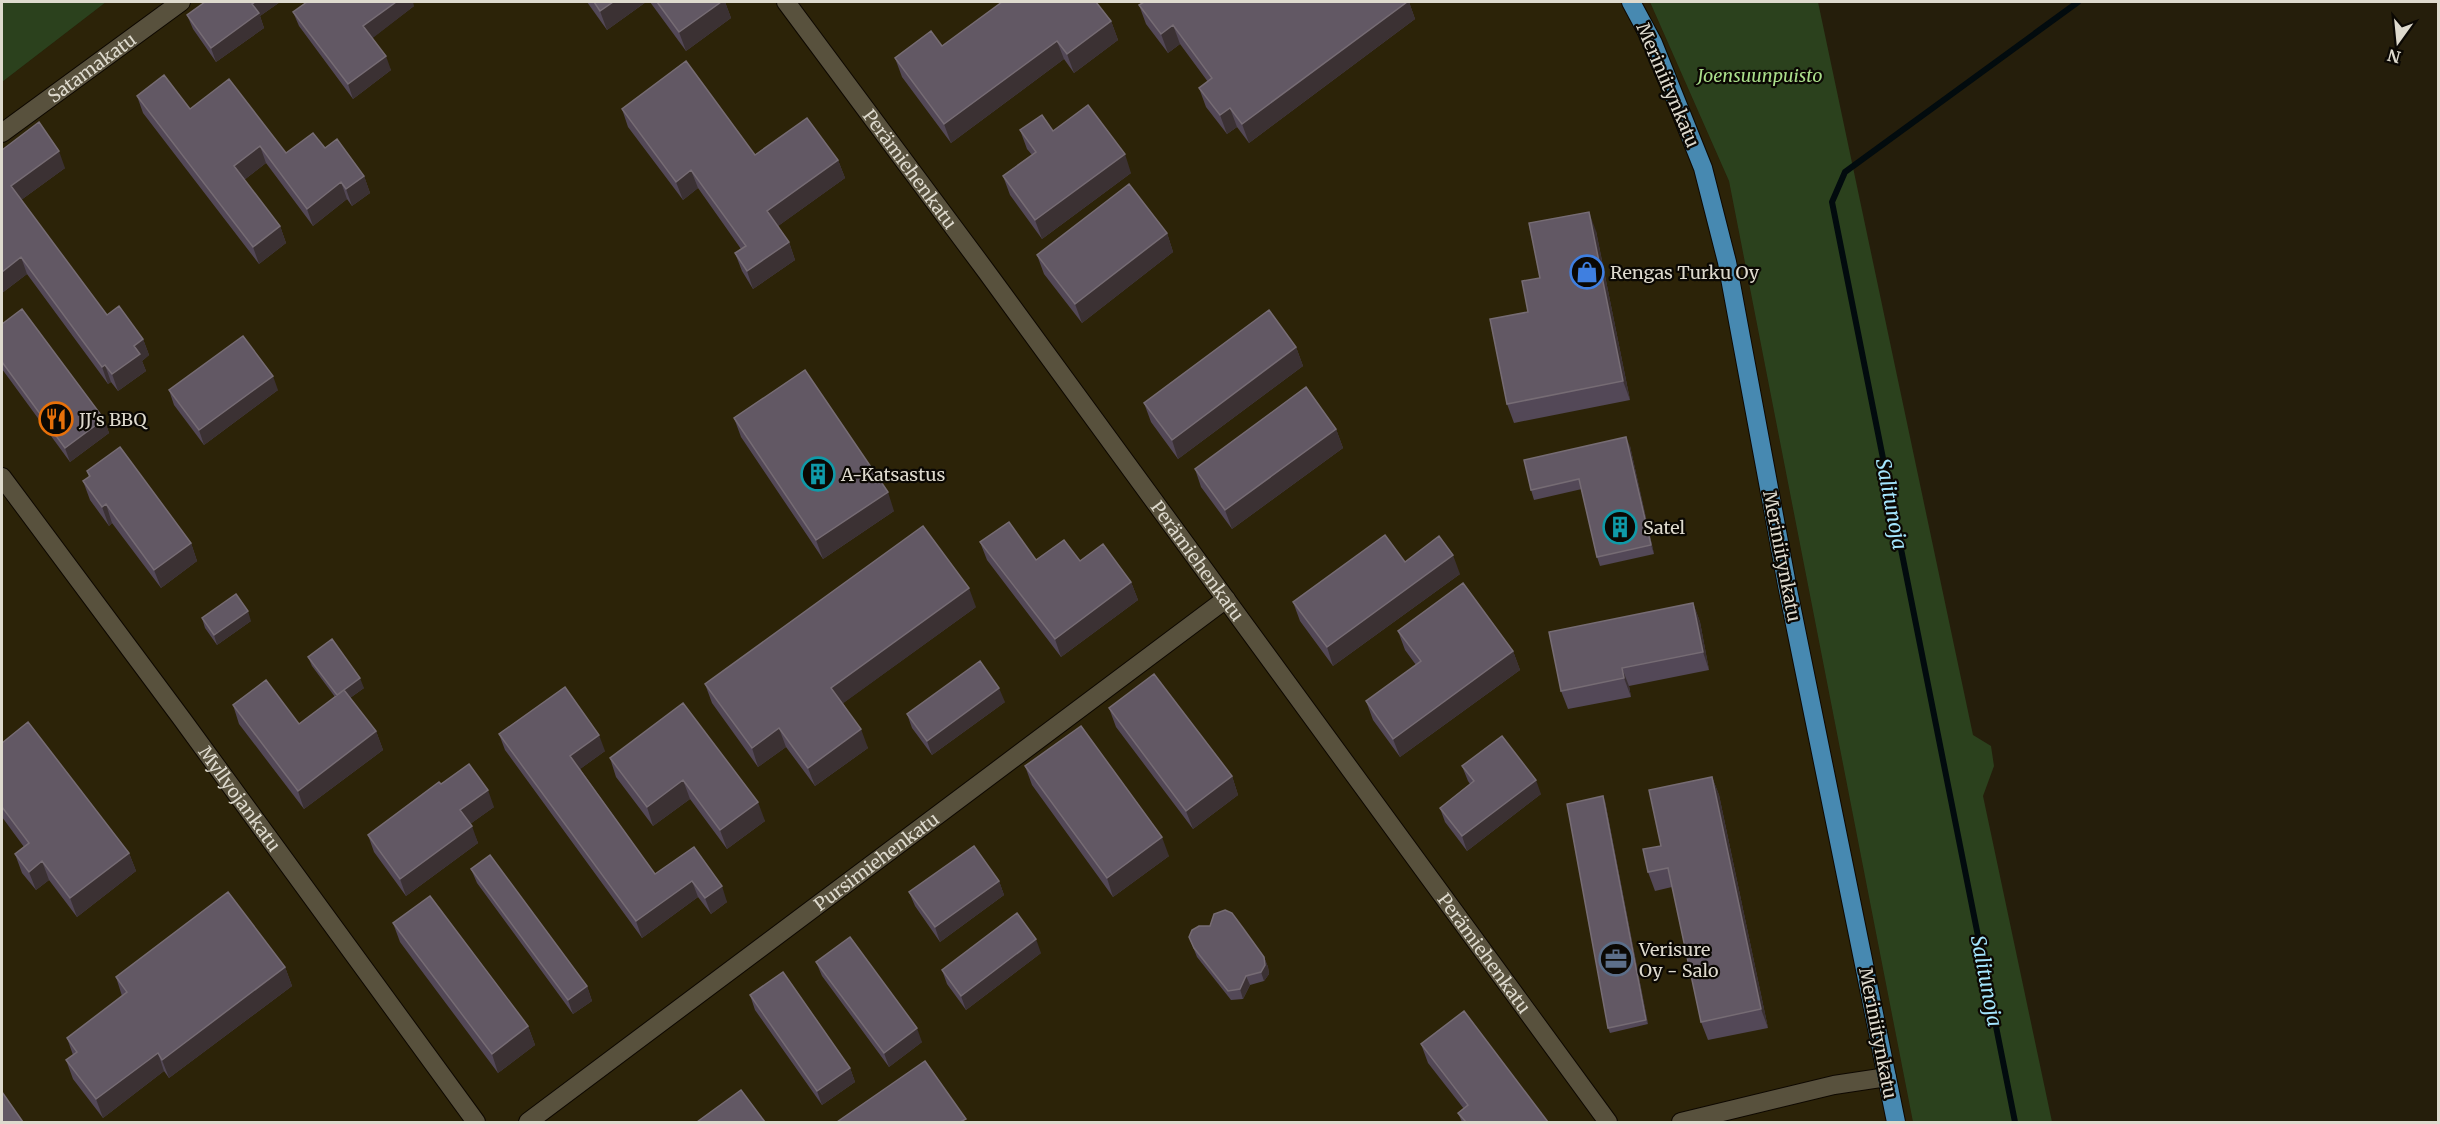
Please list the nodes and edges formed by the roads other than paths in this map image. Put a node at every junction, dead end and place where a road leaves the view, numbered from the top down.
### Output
1 (181, 2) edge
2 (786, 2) edge
3 (1631, 2) edge
4 (2, 133) edge
5 (2, 477) edge
6 (1226, 599) junction
7 (1887, 1077) junction
8 (476, 1122) edge
9 (528, 1122) edge
10 (1608, 1122) edge
11 (1681, 1122) edge
12 (1896, 1122) edge

1 - 4 street, Satamakatu
2 - 6 street, Perämiehenkatu
3 - 7 main road, Meriniitynkatu
5 - 8 street, Myllyojankatu
6 - 9 street, Pursimiehenkatu
6 - 10 street, Perämiehenkatu
7 - 11 street
7 - 12 main road, Meriniitynkatu

